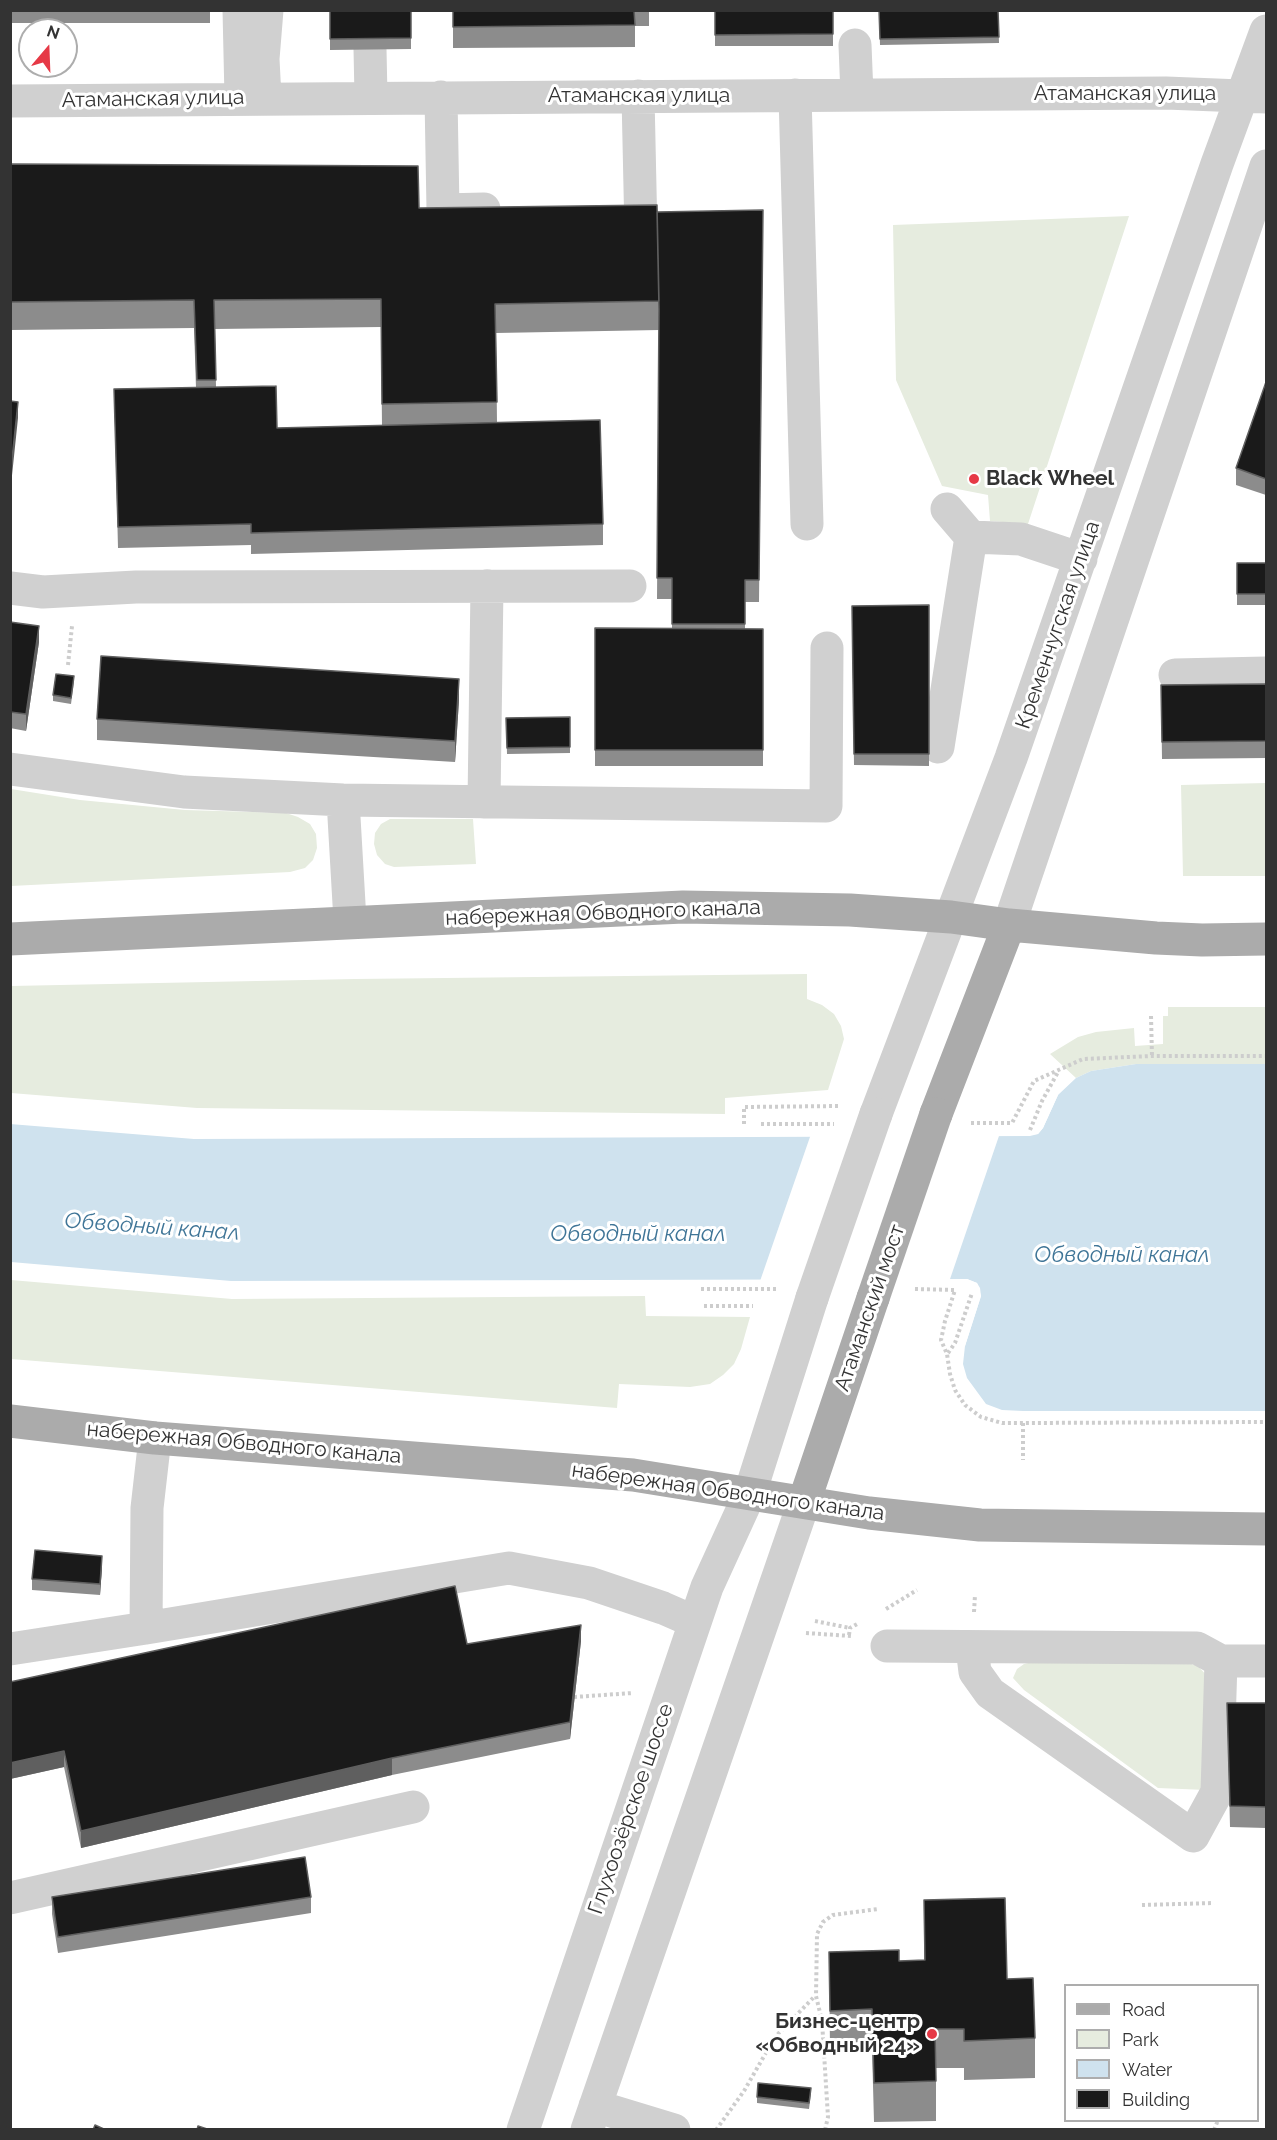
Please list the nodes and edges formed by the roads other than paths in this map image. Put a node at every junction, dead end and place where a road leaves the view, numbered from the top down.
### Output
1 (239, 10) edge
2 (267, 10) edge
3 (1266, 31) edge
4 (855, 45) dead end
5 (370, 49) edge
6 (795, 95) junction
7 (857, 95) junction
8 (638, 96) junction
9 (1254, 96) edge
10 (372, 97) junction
11 (441, 97) junction
12 (253, 98) junction
13 (10, 101) edge
14 (1266, 166) edge
15 (606, 208) edge
16 (513, 209) edge
17 (947, 509) dead end
18 (807, 524) dead end
19 (971, 537) junction
20 (1081, 559) junction
21 (630, 585) dead end
22 (487, 586) junction
23 (10, 588) edge
24 (827, 648) dead end
25 (1266, 673) edge
26 (1175, 675) dead end
27 (938, 747) dead end
28 (10, 769) edge
29 (343, 800) junction
30 (484, 802) junction
31 (951, 917) junction
32 (350, 921) junction
33 (1009, 925) junction
34 (10, 939) edge
35 (1266, 939) edge
36 (10, 1421) edge
37 (155, 1438) junction
38 (750, 1492) junction
39 (804, 1502) junction
40 (1266, 1529) edge
41 (694, 1622) junction
42 (146, 1628) junction
43 (887, 1646) dead end
44 (972, 1647) junction
45 (10, 1649) edge
46 (1221, 1661) junction
47 (1266, 1661) edge
48 (412, 1807) dead end
49 (10, 1898) edge
50 (591, 2118) edge
51 (523, 2130) edge
52 (674, 2130) edge

1 - 12 street
2 - 12 street
3 - 9 street, Кременчугская улица
4 - 7 street
5 - 10 street
6 - 7 street, Атаманская улица
6 - 8 street, Атаманская улица
6 - 18 street
7 - 9 street, Атаманская улица
8 - 11 street, Атаманская улица
8 - 15 street
9 - 20 street, Кременчугская улица
10 - 11 street, Атаманская улица
10 - 12 street, Атаманская улица
11 - 16 street
12 - 13 street, Атаманская улица
14 - 33 street
17 - 19 street
19 - 20 street
19 - 27 street
20 - 31 street, Кременчугская улица
21 - 22 street
22 - 23 street
22 - 30 street
24 - 30 street
25 - 26 street
28 - 29 street
29 - 30 street
29 - 32 street
31 - 32 main road, набережная Обводного канала
31 - 33 main road, набережная Обводного канала
31 - 38 street, Кременчугская улица, bridge
32 - 34 main road, набережная Обводного канала
33 - 35 main road, набережная Обводного канала
33 - 39 main road, Атаманский мост, bridge
36 - 37 main road, набережная Обводного канала
37 - 38 main road, набережная Обводного канала
37 - 42 street
38 - 39 main road, набережная Обводного канала
38 - 41 street, Глухоозёрское шоссе
39 - 40 main road, набережная Обводного канала
39 - 50 street
41 - 42 street
41 - 51 street, Глухоозёрское шоссе
42 - 45 street
43 - 44 street
44 - 46 street
44 - 46 street
46 - 47 street
48 - 49 street
50 - 52 street

